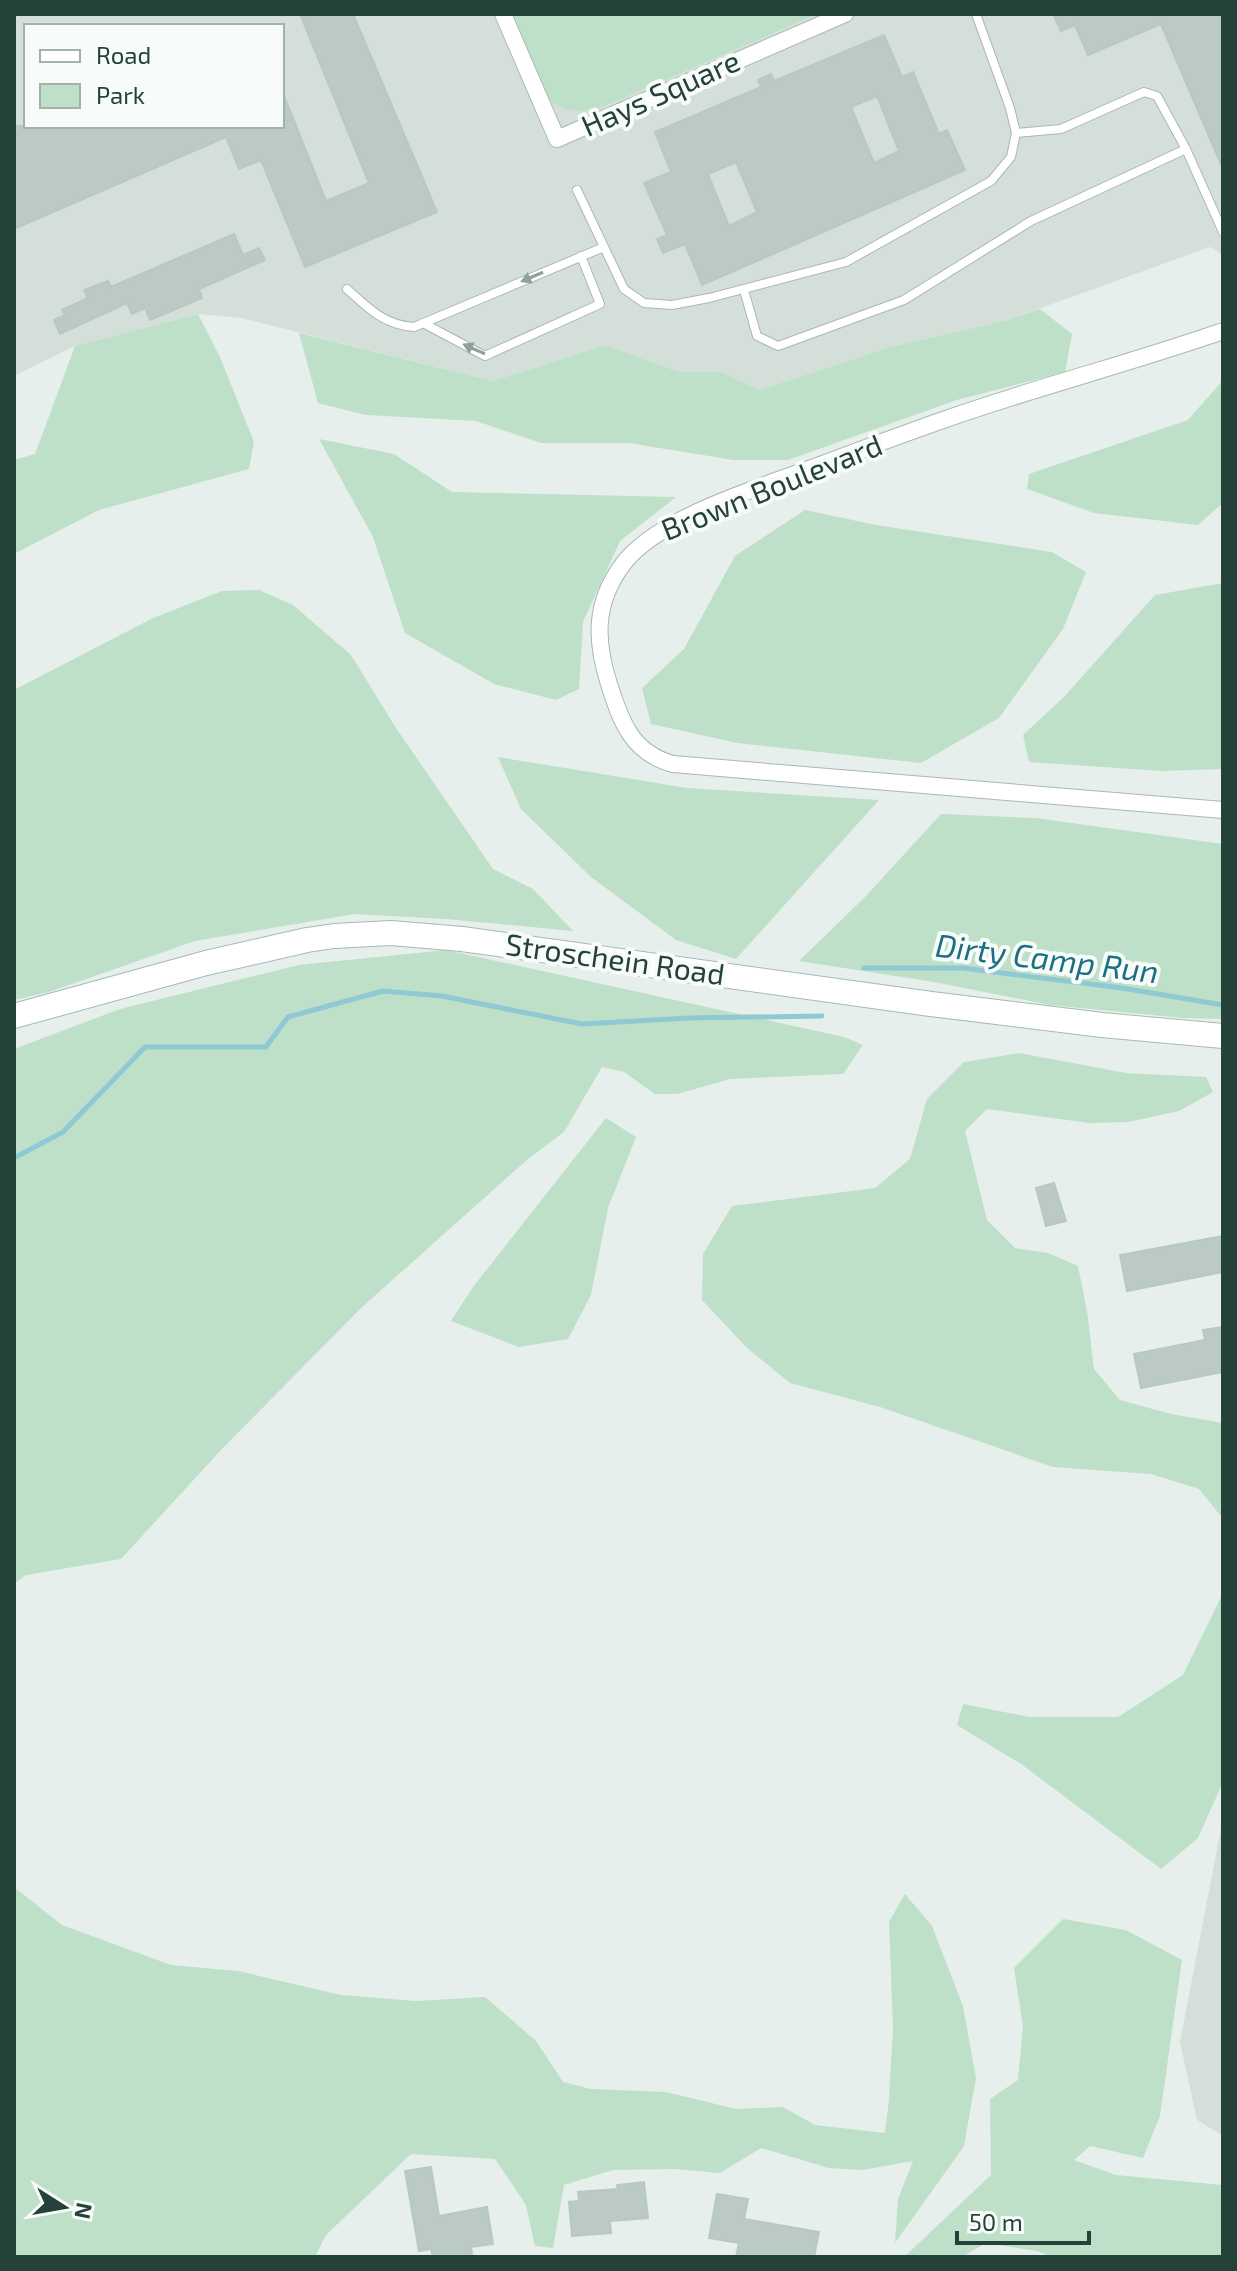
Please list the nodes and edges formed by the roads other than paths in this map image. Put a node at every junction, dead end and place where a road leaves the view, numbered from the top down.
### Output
1 (503, 14) edge
2 (845, 14) edge
3 (976, 14) edge
4 (1016, 133) junction
5 (1186, 149) junction
6 (577, 190) dead end
7 (1223, 205) edge
8 (1213, 210) junction
9 (1223, 232) edge
10 (604, 247) junction
11 (581, 256) junction
12 (347, 289) dead end
13 (744, 290) junction
14 (423, 323) junction
15 (1223, 331) edge
16 (1223, 810) edge
17 (14, 1016) edge
18 (1223, 1036) edge

1 - 2 street, Hays Square
3 - 4 lane
4 - 5 lane
4 - 13 lane
5 - 8 lane
5 - 13 lane
6 - 10 lane
7 - 8 lane
8 - 9 lane
10 - 11 lane
10 - 13 lane
11 -> 14 lane
11 -> 14 lane
12 - 14 lane
15 - 16 street, Brown Boulevard
17 - 18 street, Stroschein Road

